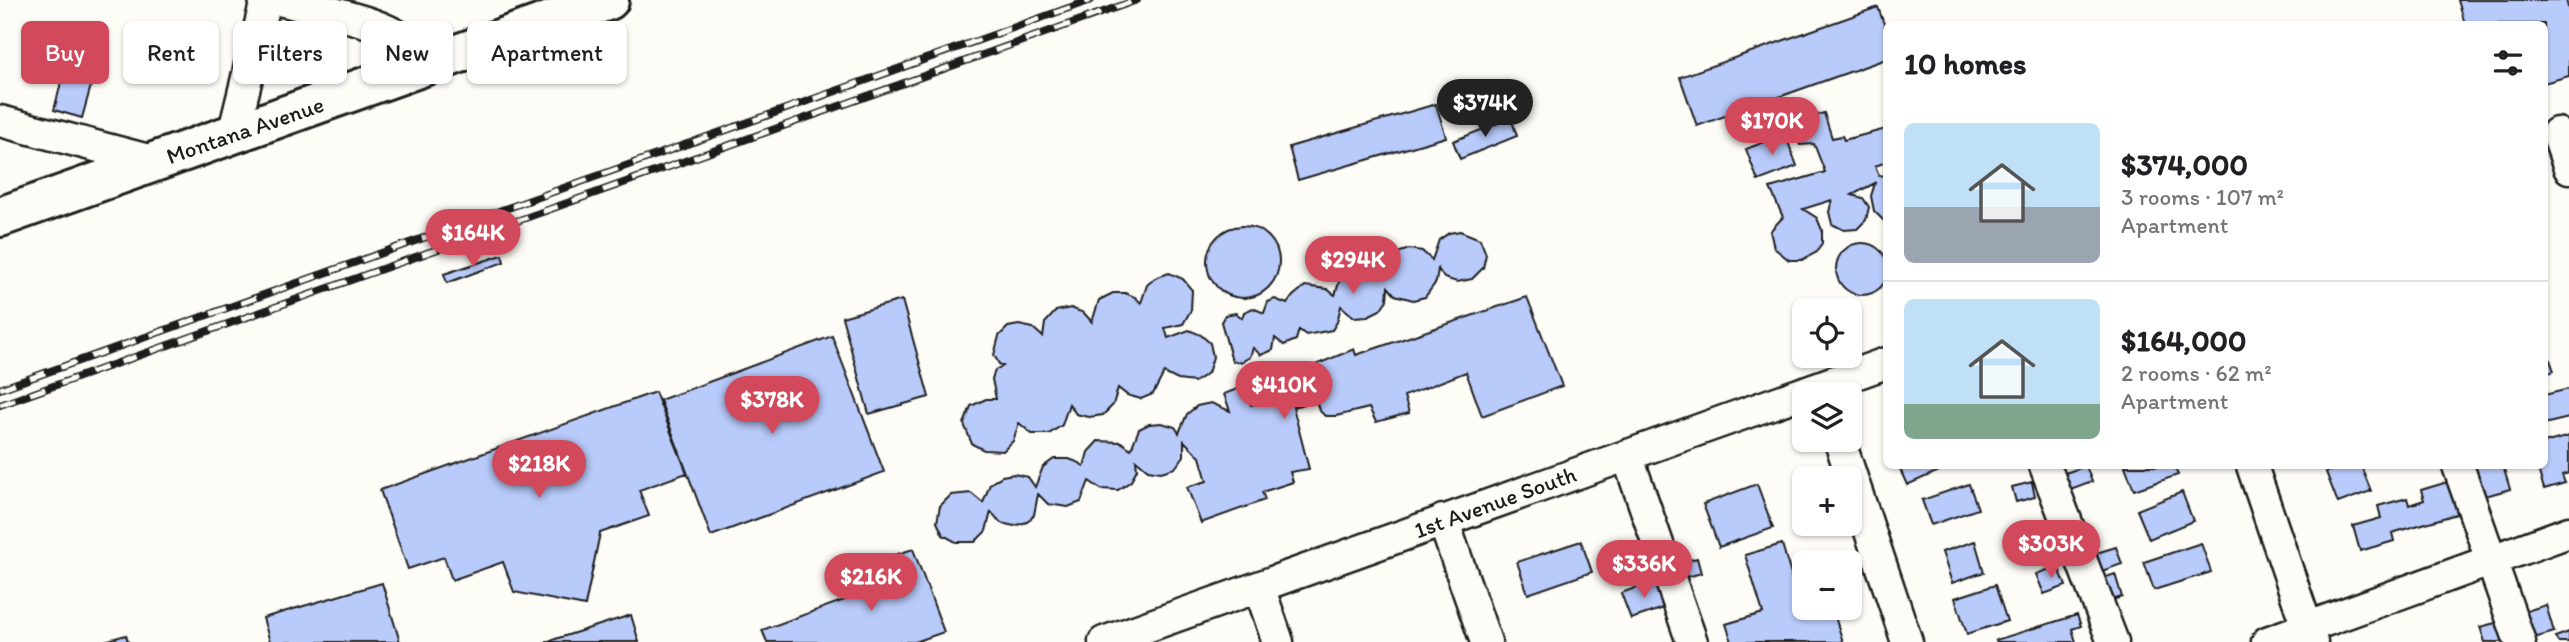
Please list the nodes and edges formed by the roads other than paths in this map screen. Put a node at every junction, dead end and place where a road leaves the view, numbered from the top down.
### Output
1 (266, 0) edge
2 (280, 0) edge
3 (609, 0) edge
4 (361, 21) edge
5 (453, 56) edge
6 (376, 84) edge
7 (0, 121) edge
8 (2557, 133) edge
9 (233, 135) junction
10 (156, 162) junction
11 (2569, 168) edge
12 (0, 217) edge
13 (1883, 364) edge
14 (1842, 382) edge
15 (1792, 400) edge
16 (1843, 452) edge
17 (1627, 455) junction
18 (2046, 469) edge
19 (2253, 469) edge
20 (2459, 469) edge
21 (1443, 520) junction
22 (2569, 532) edge
23 (2491, 560) junction
24 (1259, 587) junction
25 (2309, 636) edge
26 (1104, 642) edge
27 (1278, 642) edge
28 (1486, 642) edge
29 (1692, 642) edge
30 (1907, 642) edge
31 (2113, 642) edge
32 (2267, 642) edge
33 (2520, 642) edge

1 - 9 street
2 - 4 street
3 - 5 main road, Montana Avenue
6 - 9 main road, Montana Avenue
7 - 10 street
8 - 11 street
9 - 10 main road, Montana Avenue
10 - 12 main road, Montana Avenue
13 - 14 street, 1st Avenue South
15 - 17 street, 1st Avenue South
16 - 30 street
17 - 21 street, 1st Avenue South
17 - 29 street
18 - 31 street
19 - 25 street
20 - 23 street
21 - 24 street, 1st Avenue South
21 - 28 street
22 - 23 street
23 - 25 street
23 - 33 street
24 - 26 street, 1st Avenue South
24 - 27 street
25 - 32 street

